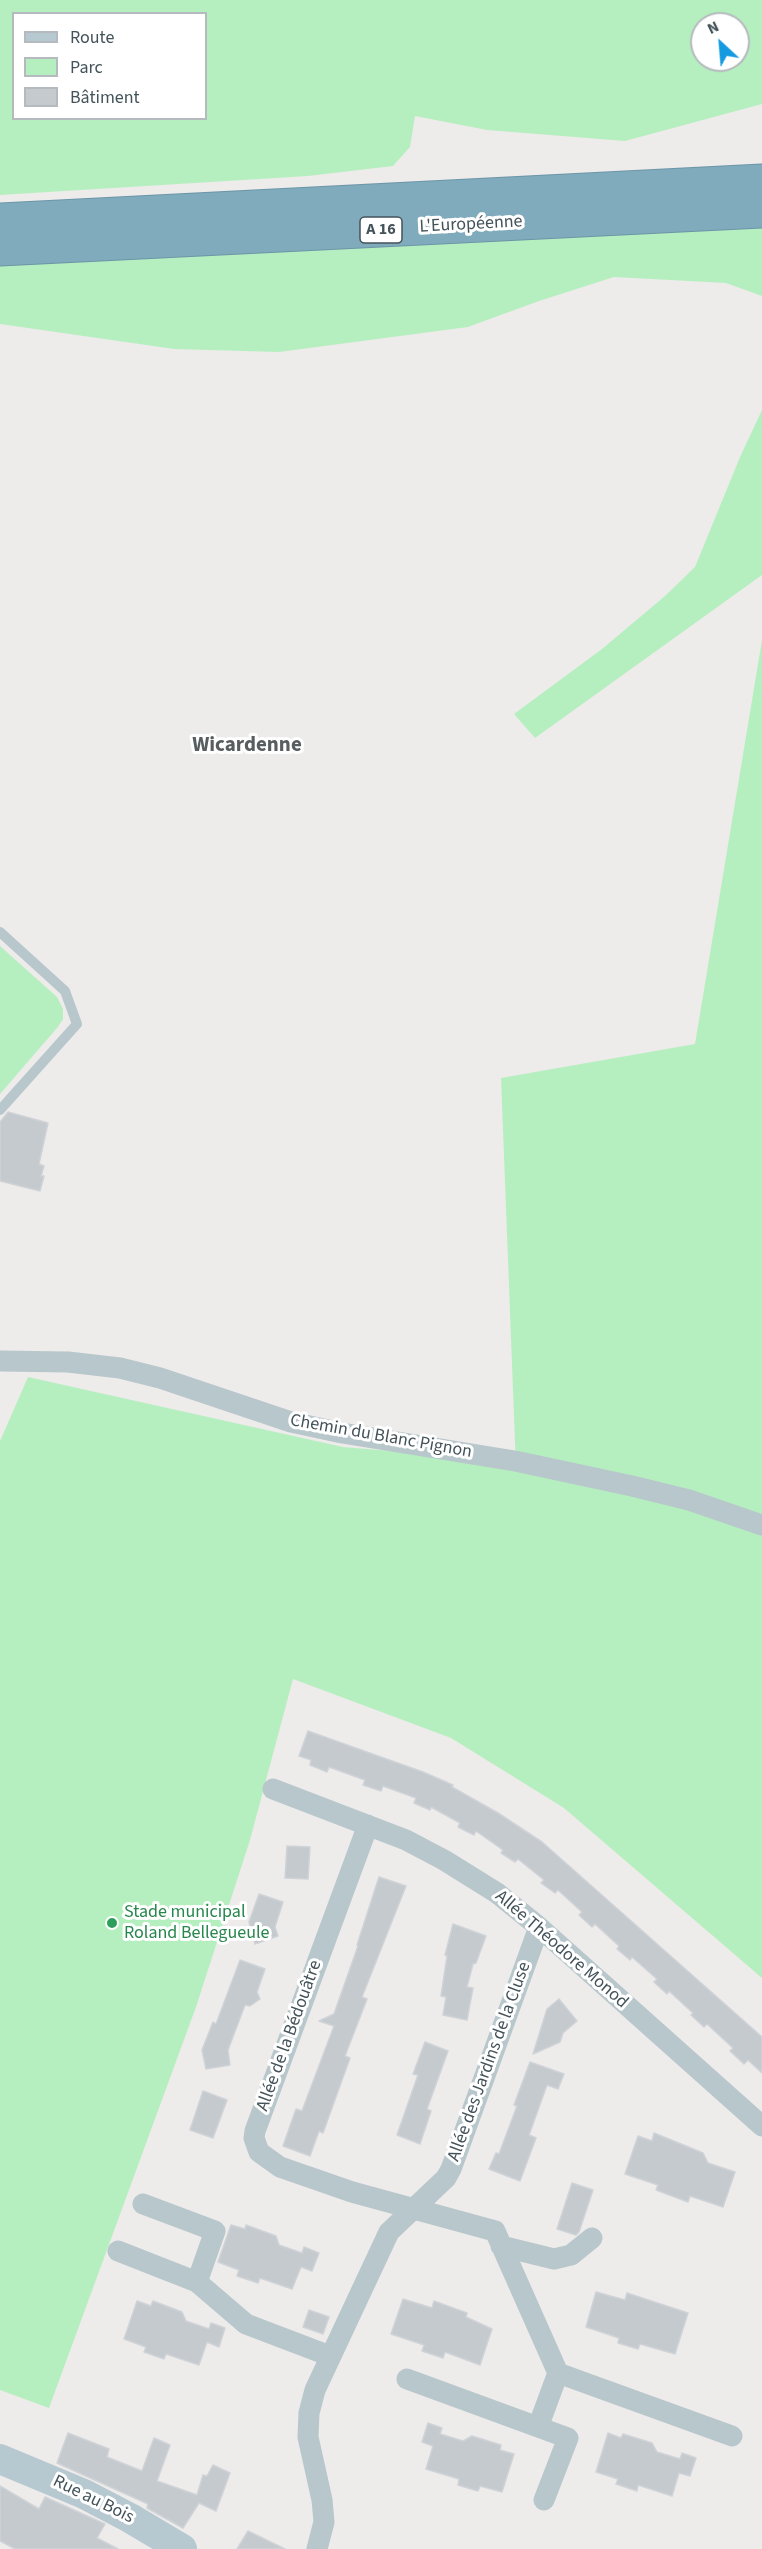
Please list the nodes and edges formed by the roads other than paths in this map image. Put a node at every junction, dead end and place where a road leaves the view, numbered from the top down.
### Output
1 (762, 181) edge
2 (762, 211) edge
3 (0, 220) edge
4 (0, 249) edge
5 (0, 932) edge
6 (0, 1110) edge
7 (0, 1361) edge
8 (762, 1525) edge
9 (273, 1789) dead end
10 (368, 1825) junction
11 (539, 1927) junction
12 (762, 2126) edge
13 (143, 2204) dead end
14 (414, 2207) junction
15 (592, 2238) dead end
16 (501, 2246) junction
17 (118, 2251) dead end
18 (197, 2282) junction
19 (330, 2356) junction
20 (558, 2373) junction
21 (407, 2379) dead end
22 (538, 2427) junction
23 (732, 2436) dead end
24 (0, 2459) edge
25 (544, 2500) dead end
26 (151, 2540) edge
27 (182, 2549) edge
28 (317, 2549) edge

1 - 3 highway, L'Européenne / A 16
2 - 4 highway, L'Européenne / A 16
5 - 6 lane
7 - 8 street, Chemin du Blanc Pignon
9 - 10 street, Allée Théodore Monod
10 - 11 street, Allée Théodore Monod
10 - 14 street, Allée de la Bédouâtre
11 - 12 street, Allée Théodore Monod
11 - 14 street, Allée des Jardins de la Cluse
13 - 18 street
14 - 16 street, Allée de la Bédouâtre
14 - 19 street, Allée des Jardins de la Cluse
15 - 16 street
16 - 20 street
17 - 18 street
18 - 19 street
19 - 28 street, Allée des Jardins de la Cluse
20 - 22 street
20 - 23 street
21 - 22 street
22 - 25 street
24 - 26 main road, Rue au Bois
26 - 27 main road, Rue au Bois

